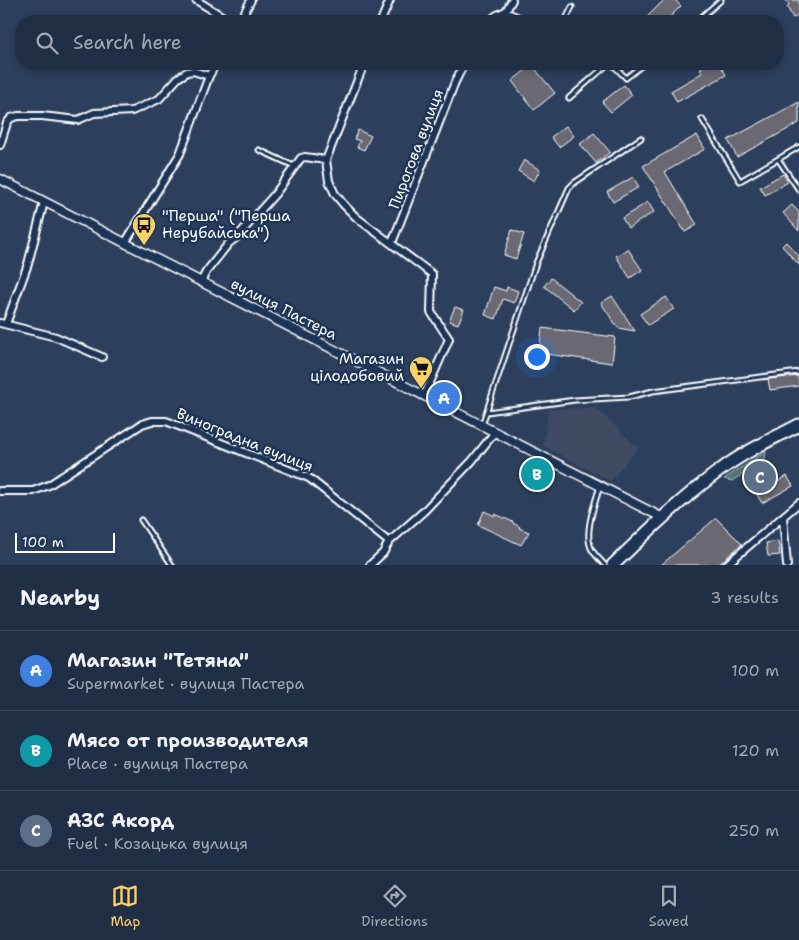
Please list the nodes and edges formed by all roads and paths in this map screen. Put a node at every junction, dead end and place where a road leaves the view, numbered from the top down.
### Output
1 (196, 0) edge
2 (251, 0) edge
3 (390, 0) edge
4 (512, 0) edge
5 (721, 0) edge
6 (572, 7) dead end
7 (506, 11) junction
8 (220, 15) edge
9 (243, 15) edge
10 (384, 15) edge
11 (497, 15) edge
12 (516, 15) edge
13 (568, 15) edge
14 (704, 15) edge
15 (212, 70) edge
16 (362, 70) edge
17 (461, 70) edge
18 (603, 70) edge
19 (617, 70) edge
20 (636, 70) edge
21 (209, 76) junction
22 (568, 98) dead end
23 (702, 119) dead end
24 (8, 123) junction
25 (0, 131) edge
26 (641, 138) dead end
27 (0, 145) edge
28 (799, 147) edge
29 (259, 150) dead end
30 (778, 158) junction
31 (326, 160) junction
32 (295, 166) junction
33 (0, 179) edge
34 (799, 190) edge
35 (44, 202) junction
36 (125, 243) junction
37 (392, 244) junction
38 (201, 282) junction
39 (3, 324) edge
40 (102, 357) dead end
41 (799, 372) edge
42 (424, 396) junction
43 (486, 412) junction
44 (799, 424) edge
45 (482, 426) junction
46 (495, 432) junction
47 (600, 486) junction
48 (0, 491) edge
49 (799, 503) edge
50 (783, 517) junction
51 (663, 518) junction
52 (141, 520) dead end
53 (389, 542) junction
54 (618, 563) edge
55 (172, 565) edge
56 (370, 565) edge
57 (605, 565) edge
58 (726, 565) edge
59 (787, 565) edge

1 - 8 street
2 - 9 street
3 - 10 street
4 - 7 street
5 - 14 lane
6 - 13 lane
7 - 11 street
7 - 12 lane
15 - 21 street
16 - 31 street
17 - 37 street, Пирогова вулиця
18 - 22 lane
19 - 20 lane
21 - 24 street
21 - 36 street
23 - 30 lane
24 - 25 lane
24 - 27 street
26 - 43 lane
28 - 30 lane
29 - 32 lane
30 - 34 lane
31 - 32 street
31 - 37 street
32 - 38 street
33 - 35 street, вулиця Пастера
35 - 36 street, вулиця Пастера
35 - 39 street
36 - 38 street, вулиця Пастера
37 - 42 street
38 - 42 street, вулиця Пастера
39 - 40 street
41 - 43 lane
42 - 45 street, вулиця Пастера
43 - 45 lane
44 - 51 highway
45 - 46 street, вулиця Пастера
46 - 47 street, вулиця Пастера
46 - 53 street
47 - 51 street, вулиця Пастера
47 - 57 lane
48 - 53 street, Виноградна вулиця
49 - 50 street
50 - 58 street
50 - 59 street
51 - 54 highway
52 - 55 lane
53 - 56 street

